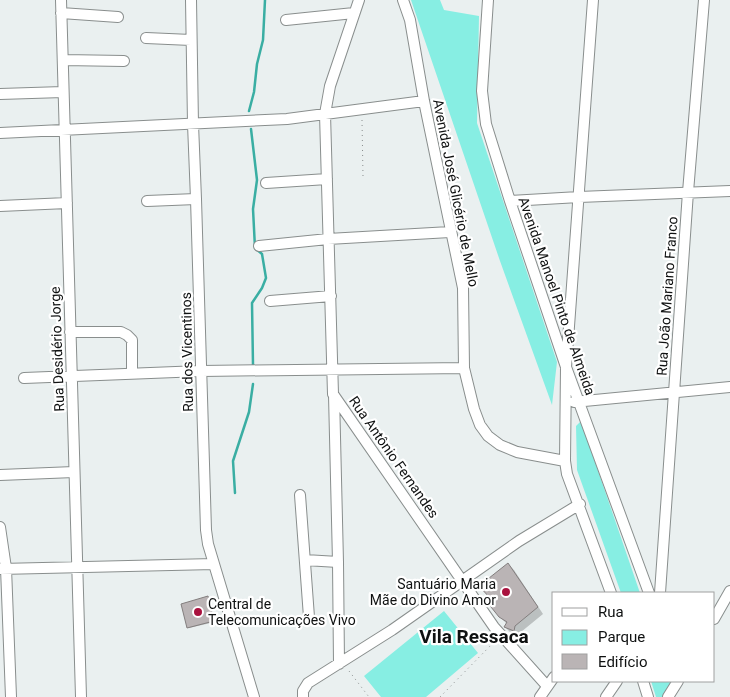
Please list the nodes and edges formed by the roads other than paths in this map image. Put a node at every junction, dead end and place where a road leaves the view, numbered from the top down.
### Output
1 (61, 0) edge
2 (191, 0) edge
3 (359, 0) edge
4 (403, 0) edge
5 (488, 0) edge
6 (592, 0) edge
7 (704, 0) edge
8 (61, 13) junction
9 (354, 13) junction
10 (118, 16) dead end
11 (286, 20) dead end
12 (146, 38) dead end
13 (191, 40) junction
14 (63, 60) junction
15 (124, 61) dead end
16 (63, 92) junction
17 (0, 94) edge
18 (424, 101) junction
19 (325, 114) junction
20 (193, 124) junction
21 (64, 131) junction
22 (0, 133) edge
23 (327, 179) junction
24 (266, 183) dead end
25 (730, 191) edge
26 (688, 192) junction
27 (579, 197) junction
28 (196, 199) junction
29 (147, 201) dead end
30 (510, 201) junction
31 (67, 203) junction
32 (0, 206) edge
33 (450, 232) junction
34 (328, 239) junction
35 (259, 246) dead end
36 (331, 296) junction
37 (270, 301) dead end
38 (70, 332) junction
39 (566, 367) junction
40 (464, 368) junction
41 (332, 370) junction
42 (201, 371) junction
43 (132, 374) junction
44 (72, 376) junction
45 (24, 378) dead end
46 (730, 387) edge
47 (675, 392) junction
48 (334, 394) junction
49 (579, 401) junction
50 (565, 402) junction
51 (565, 461) junction
52 (74, 472) junction
53 (0, 475) edge
54 (300, 495) dead end
55 (580, 504) junction
56 (0, 527) edge
57 (305, 560) junction
58 (338, 562) junction
59 (214, 564) junction
60 (77, 567) junction
61 (3, 568) edge
62 (462, 581) junction
63 (730, 591) edge
64 (611, 592) edge
65 (649, 592) edge
66 (660, 592) edge
67 (309, 617) dead end
68 (715, 617) edge
69 (339, 664) junction
70 (551, 682) edge
71 (616, 682) edge
72 (643, 682) edge
73 (677, 682) edge
74 (11, 697) edge
75 (80, 697) edge
76 (254, 697) edge
77 (303, 697) edge
78 (540, 697) edge
79 (606, 697) edge
80 (648, 697) edge
81 (668, 697) edge

1 - 8 street, Rua Desidério Jorge
2 - 13 street, Rua dos Vicentinos
3 - 9 street, Rua Antônio Fernandes
4 - 18 street, Avenida José Glicério de Mello
5 - 30 street, Avenida Manoel Pinto de Almeida
6 - 27 street
7 - 26 street, Rua João Mariano Franco
8 - 10 street
8 - 14 street, Rua Desidério Jorge
9 - 11 street
9 - 19 street, Rua Antônio Fernandes
12 - 13 street
13 - 20 street, Rua dos Vicentinos
14 - 15 street
14 - 16 street, Rua Desidério Jorge
16 - 17 street
16 - 21 street, Rua Desidério Jorge
18 - 19 street
18 - 33 street, Avenida José Glicério de Mello
19 - 20 street
19 - 23 street, Rua Antônio Fernandes
20 - 21 street
20 - 28 street, Rua dos Vicentinos
21 - 22 street
21 - 31 street, Rua Desidério Jorge
23 - 24 street
23 - 34 street, Rua Antônio Fernandes
25 - 26 street
26 - 27 street
26 - 47 street, Rua João Mariano Franco
27 - 30 street
27 - 39 street
28 - 29 street
28 - 42 street, Rua dos Vicentinos
30 - 39 street, Avenida Manoel Pinto de Almeida
31 - 32 street
31 - 38 street, Rua Desidério Jorge
33 - 34 street
33 - 40 street, Avenida José Glicério de Mello
34 - 35 street
34 - 36 street, Rua Antônio Fernandes
36 - 37 street
36 - 41 street, Rua Antônio Fernandes
38 - 43 street
38 - 44 street, Rua Desidério Jorge
39 - 49 street, Avenida Manoel Pinto de Almeida
39 - 50 street
40 - 41 street
40 - 51 street, Avenida José Glicério de Mello
41 - 42 street
41 - 48 street, Rua Antônio Fernandes
42 - 43 street
42 - 59 street, Rua dos Vicentinos
43 - 44 street
44 - 45 street
44 - 52 street, Rua Desidério Jorge
46 - 47 street
47 - 49 street
47 - 66 street, Rua João Mariano Franco
48 - 58 street
48 - 62 street, Rua Antônio Fernandes
49 - 50 street
49 - 65 street, Avenida Manoel Pinto de Almeida
50 - 51 street
51 - 55 street
52 - 53 street
52 - 60 street, Rua Desidério Jorge
54 - 57 street
55 - 62 street
55 - 64 street
56 - 61 street
57 - 58 street
57 - 67 street
58 - 69 street
59 - 60 street
59 - 76 street, Rua dos Vicentinos
60 - 61 street
60 - 75 street, Rua Desidério Jorge
61 - 74 street
62 - 69 street
62 - 70 street, Rua Antônio Fernandes
63 - 68 street
69 - 77 street
70 - 78 street
71 - 79 street
72 - 80 street
73 - 81 street

